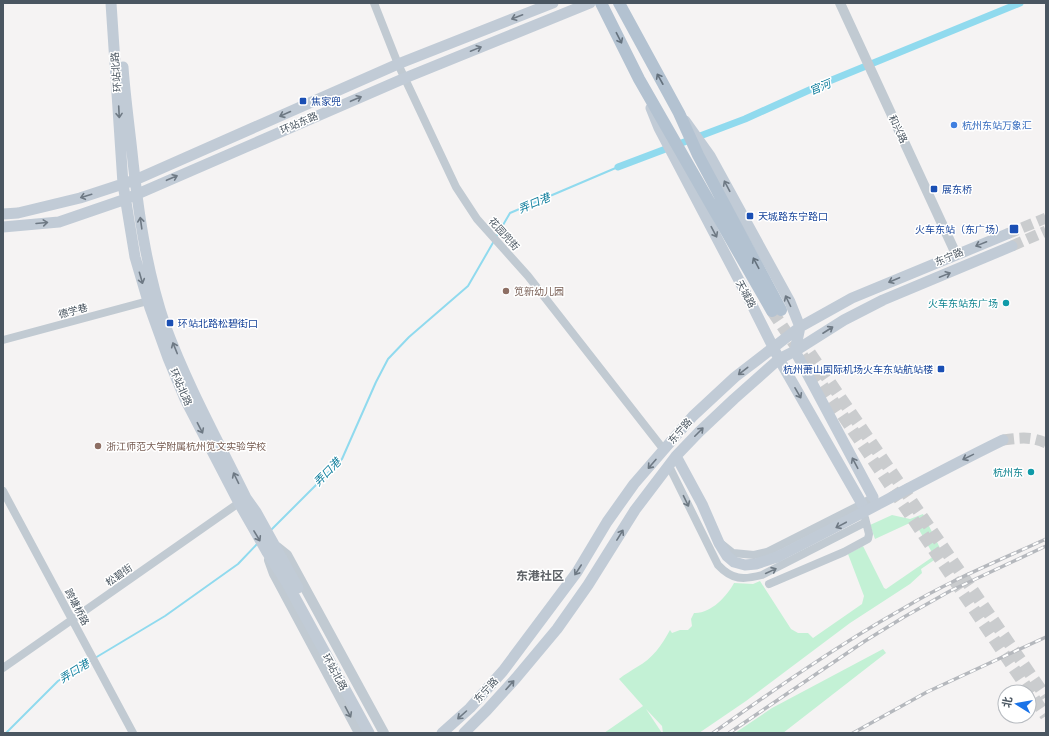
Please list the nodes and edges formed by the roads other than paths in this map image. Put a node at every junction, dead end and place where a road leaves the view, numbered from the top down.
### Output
1 (111, 3) edge
2 (118, 3) edge
3 (374, 3) edge
4 (553, 3) edge
5 (590, 3) edge
6 (601, 3) edge
7 (618, 3) edge
8 (840, 3) edge
9 (398, 64) junction
10 (405, 78) junction
11 (679, 113) junction
12 (701, 151) junction
13 (680, 159) junction
14 (135, 180) junction
15 (123, 184) junction
16 (137, 194) junction
17 (126, 199) junction
18 (3, 214) edge
19 (3, 227) edge
20 (1007, 234) tunnel mouth
21 (1012, 246) tunnel mouth
22 (956, 254) junction
23 (148, 301) junction
24 (800, 327) junction
25 (3, 340) edge
26 (773, 347) junction
27 (795, 351) junction
28 (779, 359) junction
29 (1003, 440) tunnel mouth
30 (664, 450) junction
31 (676, 456) junction
32 (669, 466) junction
33 (3, 491) edge
34 (873, 497) joint
35 (242, 501) junction
36 (862, 504) junction
37 (866, 522) junction
38 (719, 542) junction
39 (270, 548) junction
40 (769, 584) dead end
41 (73, 619) junction
42 (3, 668) edge
43 (133, 733) edge
44 (359, 733) edge
45 (369, 733) edge
46 (376, 733) edge
47 (384, 733) edge
48 (442, 733) edge
49 (464, 733) edge

1 -> 15 main road, 环站北路
2 - 14 main road, 环站北路
3 - 9 street, 花园兜街
4 -> 9 main road, 环站东路
10 -> 5 main road, 环站东路
6 -> 13 main road, 天城路
11 -> 7 main road, 天城路
8 - 22 street, 和兴路
9 - 10 street, 花园兜街
9 -> 14 main road, 环站东路
16 -> 10 main road, 环站东路
10 - 30 street, 花园兜街
11 - 12 main road, 天城路
11 - 12 main road, 天城路
13 -> 12 main road, 天城路
24 -> 12 main road, 天城路
13 -> 26 main road, 天城路
14 - 15 main road, 环站东路
14 - 16 main road, 环站北路
15 - 17 main road, 环站北路
15 -> 18 main road, 环站东路
16 - 17 main road, 环站东路
35 -> 16 main road, 环站北路
19 -> 17 main road, 环站东路
17 -> 23 main road, 环站北路
20 -> 22 main road, 东宁路
27 -> 21 main road, 东宁路
22 -> 24 main road, 东宁路
23 - 25 street, 德学巷
23 -> 35 main road, 环站北路
24 - 26 main road, 东宁路
24 - 27 main road
26 - 28 main road, 天城路
26 -> 30 main road, 东宁路
27 - 28 main road, 东宁路
34 -> 27 main road
31 -> 28 main road, 东宁路
28 -> 36 main road, 天城路
29 -> 38 main road, bridge
30 -> 48 main road, 东宁路
31 - 32 main road, 东宁路
31 - 38 main road
32 -> 37 street
49 -> 32 main road, 东宁路
33 - 41 street, 跨塘桥路
34 - 36 street
35 - 39 main road, 环站北路
35 - 41 street, 松碧街
36 - 37 street
36 - 38 street
37 - 40 street
39 -> 44 street
39 - 45 main road, 环站北路
39 - 46 main road, 环站北路
39 - 47 street
41 - 42 street, 松碧街
41 - 43 street, 跨塘桥路

